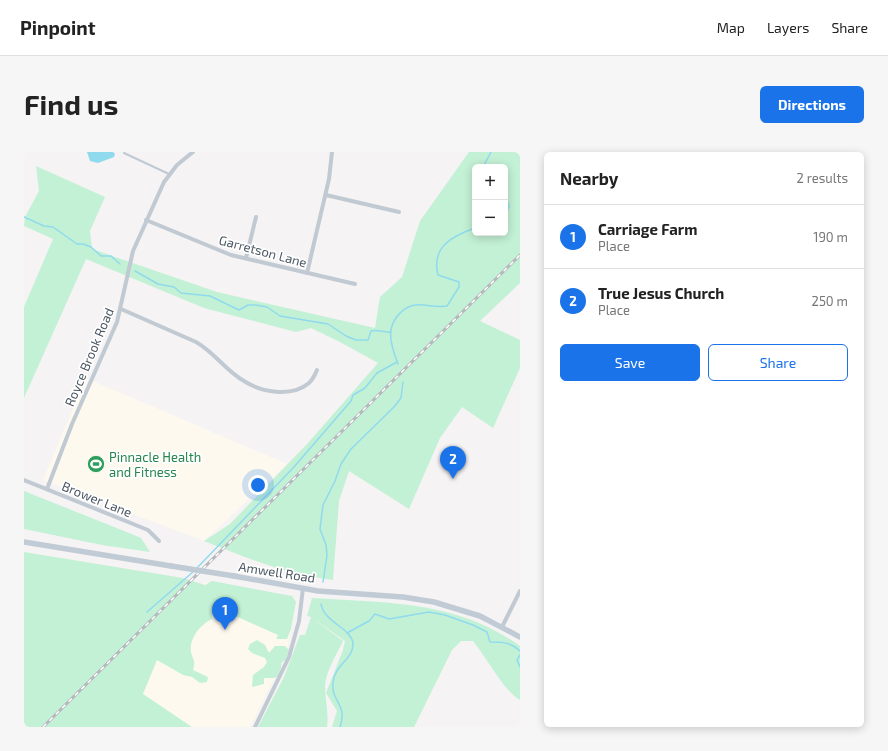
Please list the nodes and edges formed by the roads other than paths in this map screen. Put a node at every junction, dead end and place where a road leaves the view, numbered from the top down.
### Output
1 (192, 152) edge
2 (332, 152) edge
3 (124, 153) edge
4 (170, 174) junction
5 (326, 195) junction
6 (399, 212) dead end
7 (256, 217) dead end
8 (146, 220) junction
9 (246, 258) junction
10 (307, 273) junction
11 (355, 284) dead end
12 (121, 309) junction
13 (317, 370) dead end
14 (24, 480) edge
15 (46, 489) junction
16 (159, 541) dead end
17 (24, 542) edge
18 (303, 588) junction
19 (520, 591) edge
20 (502, 627) junction
21 (520, 637) edge
22 (255, 727) edge

1 - 4 street, Royce Brook Road
2 - 5 street
3 - 4 lane
4 - 8 street, Royce Brook Road
5 - 6 street
5 - 10 street
7 - 9 street
8 - 9 street, Garretson Lane
8 - 12 street, Royce Brook Road
9 - 10 street, Garretson Lane
10 - 11 street, Garretson Lane
12 - 13 street
12 - 15 street, Royce Brook Road
14 - 15 street, Brower Lane
15 - 16 street, Brower Lane
17 - 18 main road, Amwell Road, bridge
18 - 20 main road, Amwell Road
18 - 22 street
19 - 20 street
20 - 21 main road, Amwell Road

